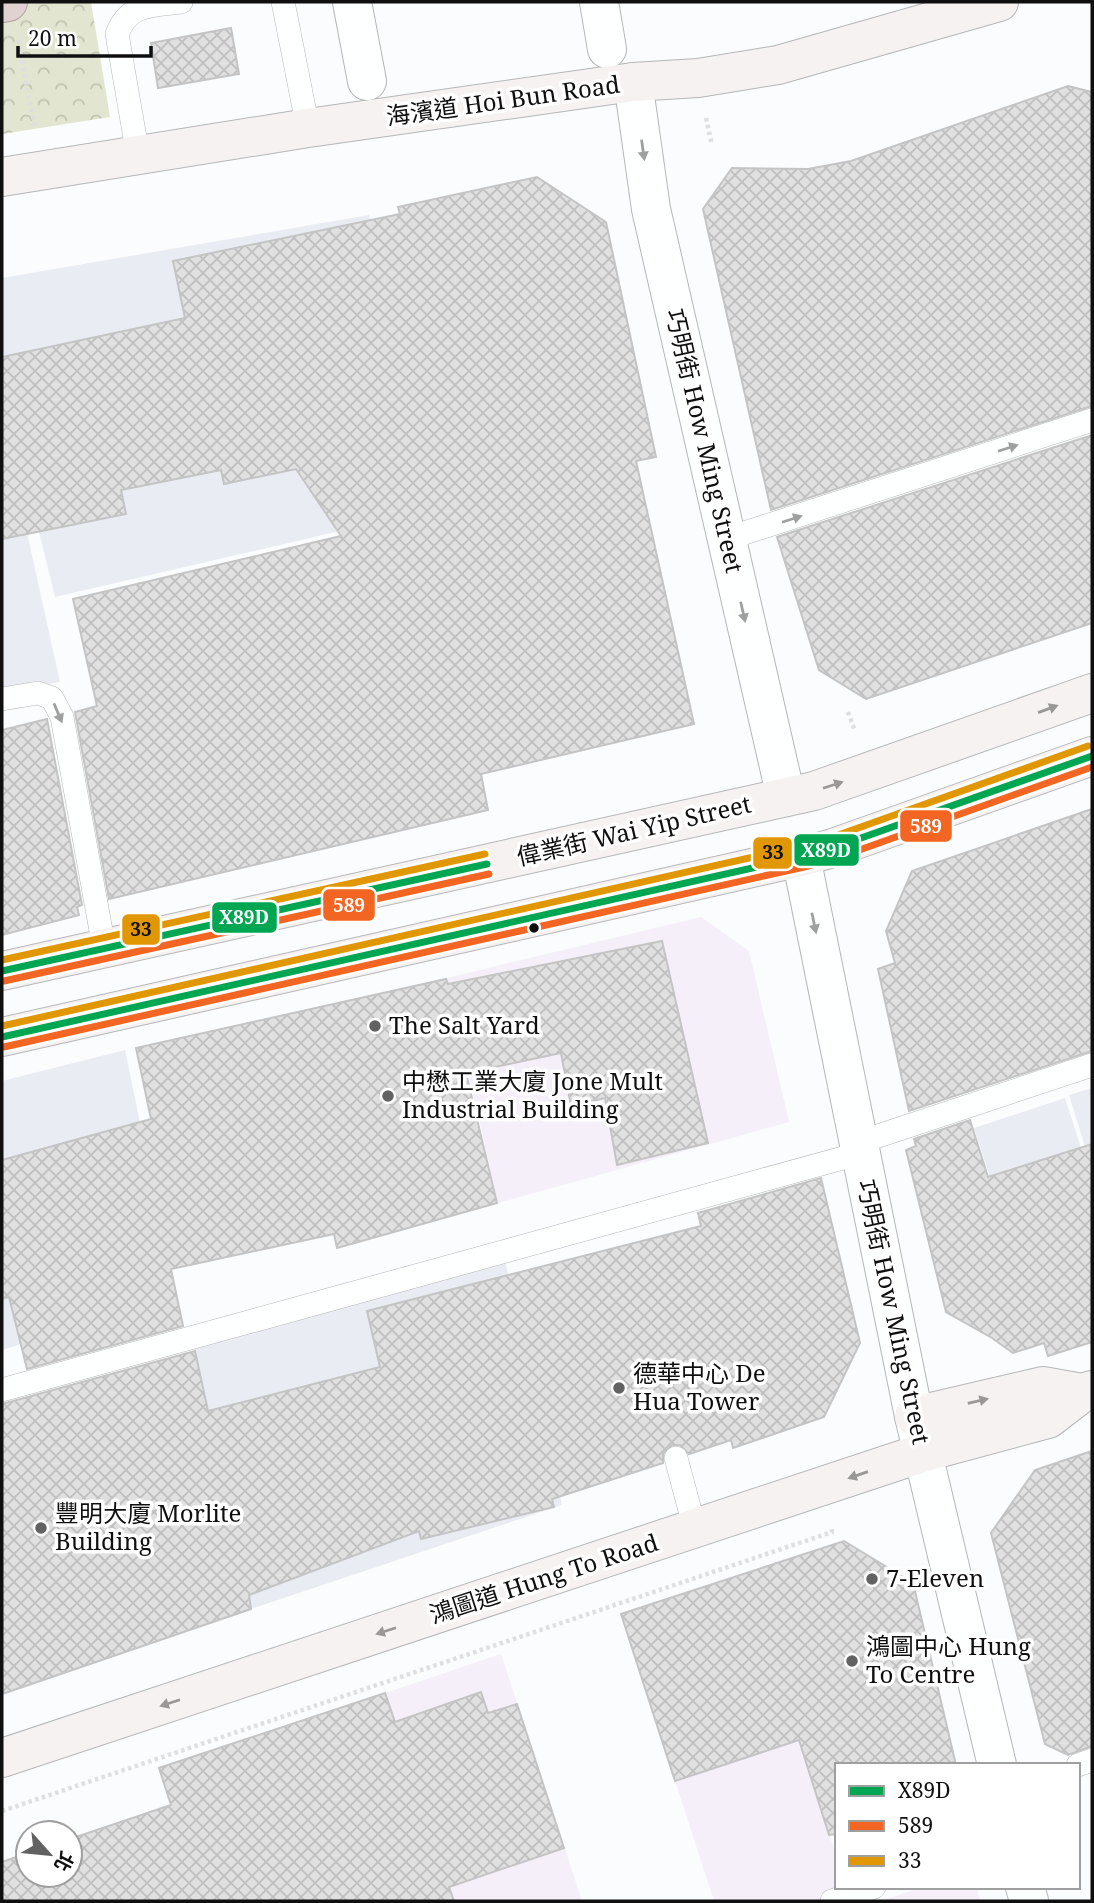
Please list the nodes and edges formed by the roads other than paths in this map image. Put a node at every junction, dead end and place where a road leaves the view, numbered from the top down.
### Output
1 (181, 2) edge
2 (283, 2) edge
3 (352, 2) edge
4 (599, 2) edge
5 (999, 2) edge
6 (607, 49) dead end
7 (367, 81) dead end
8 (633, 82) junction
9 (308, 128) junction
10 (138, 155) junction
11 (2, 177) edge
12 (1092, 420) edge
13 (726, 539) junction
14 (1092, 693) edge
15 (2, 699) edge
16 (1092, 756) edge
17 (786, 797) junction
18 (801, 857) junction
19 (104, 947) junction
20 (2, 971) edge
21 (2, 1037) edge
22 (1092, 1065) edge
23 (860, 1147) junction
24 (2, 1390) edge
25 (1087, 1392) edge
26 (918, 1434) junction
27 (676, 1458) dead end
28 (695, 1529) junction
29 (2, 1758) edge
30 (996, 1763) edge
31 (868, 1889) edge
32 (832, 1901) edge

1 - 10 lane
2 - 9 lane
3 - 7 street
4 - 6 street
5 - 8 main road, 海濱道 Hoi Bun Road
8 - 9 main road, 海濱道 Hoi Bun Road
8 -> 13 street, 巧明街 How Ming Street
9 - 10 main road, 海濱道 Hoi Bun Road
10 - 11 main road, 海濱道 Hoi Bun Road
13 -> 12 lane
13 -> 17 street, 巧明街 How Ming Street
17 -> 14 main road, 偉業街 Wai Yip Street
15 -> 19 lane
16 - 18 main road
17 - 19 main road, 偉業街 Wai Yip Street
18 - 21 main road
18 -> 23 street, 巧明街 How Ming Street
19 - 20 main road, 偉業街 Wai Yip Street
22 - 23 lane
23 - 24 lane
23 - 26 street, 巧明街 How Ming Street
25 - 26 main road, 鴻圖道 Hung To Road
26 -> 28 main road, 鴻圖道 Hung To Road
26 - 30 street, 巧明街 How Ming Street
27 - 28 lane
28 -> 29 main road, 鴻圖道 Hung To Road
31 - 32 lane

